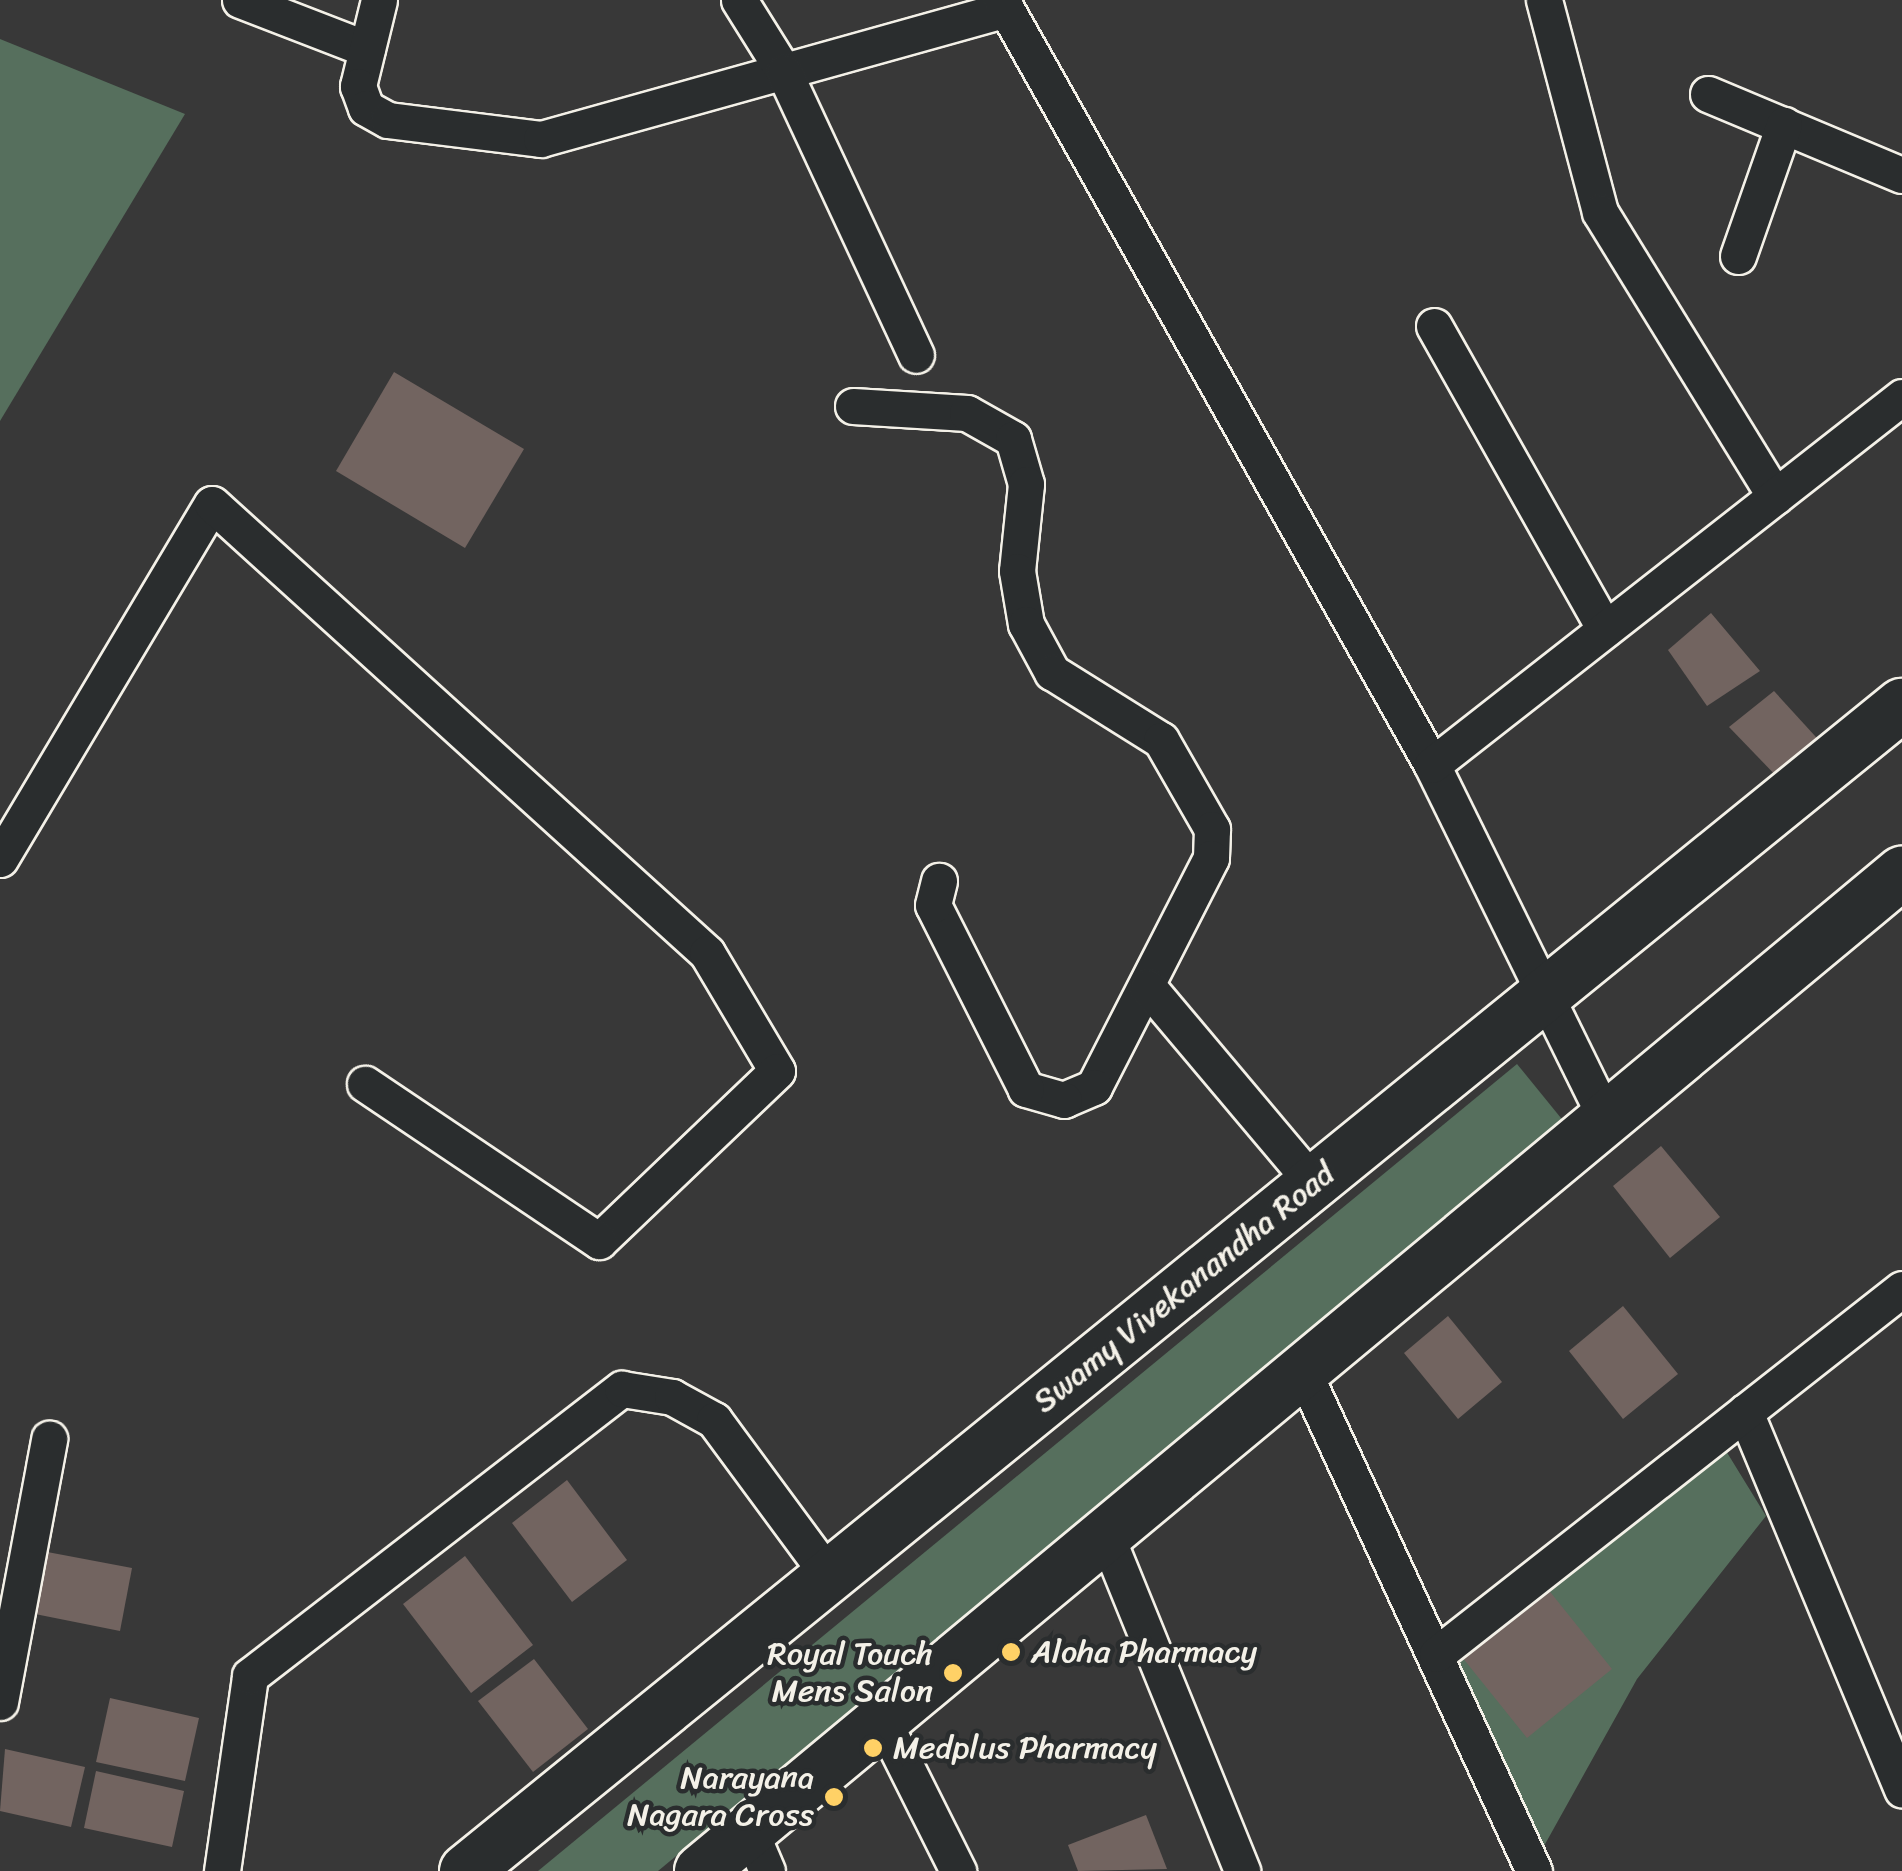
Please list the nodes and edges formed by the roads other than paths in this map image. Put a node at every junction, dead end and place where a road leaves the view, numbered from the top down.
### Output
1 (240, 0) edge
2 (379, 0) edge
3 (739, 0) edge
4 (1544, 0) edge
5 (1004, 5) edge
6 (367, 48) junction
7 (784, 72) junction
8 (1708, 94) dead end
9 (1784, 125) junction
10 (1902, 175) edge
11 (1738, 256) dead end
12 (1434, 326) dead end
13 (916, 355) dead end
14 (1902, 398) edge
15 (853, 406) dead end
16 (1774, 497) junction
17 (1605, 629) junction
18 (1902, 705) edge
19 (1432, 764) junction
20 (0, 858) edge
21 (1902, 873) edge
22 (939, 881) dead end
23 (1148, 987) junction
24 (1545, 990) junction
25 (365, 1084) dead end
26 (1607, 1120) junction
27 (1313, 1183) junction
28 (1902, 1289) edge
29 (1302, 1369) junction
30 (1745, 1412) junction
31 (49, 1439) dead end
32 (1105, 1532) junction
33 (829, 1576) junction
34 (1437, 1654) junction
35 (0, 1702) edge
36 (883, 1721) junction
37 (1902, 1790) edge
38 (758, 1851) edge
39 (222, 1871) edge
40 (466, 1871) edge
41 (701, 1871) edge
42 (958, 1871) edge
43 (1242, 1871) edge
44 (1534, 1871) edge

1 - 6 street
2 - 6 street
3 - 7 street
4 - 16 street
5 - 7 street
5 - 19 street
6 - 7 street
7 - 13 street
8 - 9 street
9 - 10 street
9 - 11 street
12 - 17 street
14 - 16 street
15 - 23 street
16 - 17 street
17 - 19 street
18 - 24 main road, Swamy Vivekanandha Road
19 - 24 street
20 - 25 street
21 - 26 main road
22 - 23 street
23 - 27 street
24 - 26 street
24 - 27 main road, Swamy Vivekanandha Road
26 - 29 main road
27 - 33 main road, Swamy Vivekanandha Road
28 - 30 street
29 - 32 main road
29 - 34 street
30 - 34 street
30 - 37 street
31 - 35 street
32 - 36 main road
32 - 43 street
33 - 39 street
33 - 40 main road, Swamy Vivekanandha Road
34 - 44 street
36 - 38 main road
36 - 42 street
38 - 41 main road

